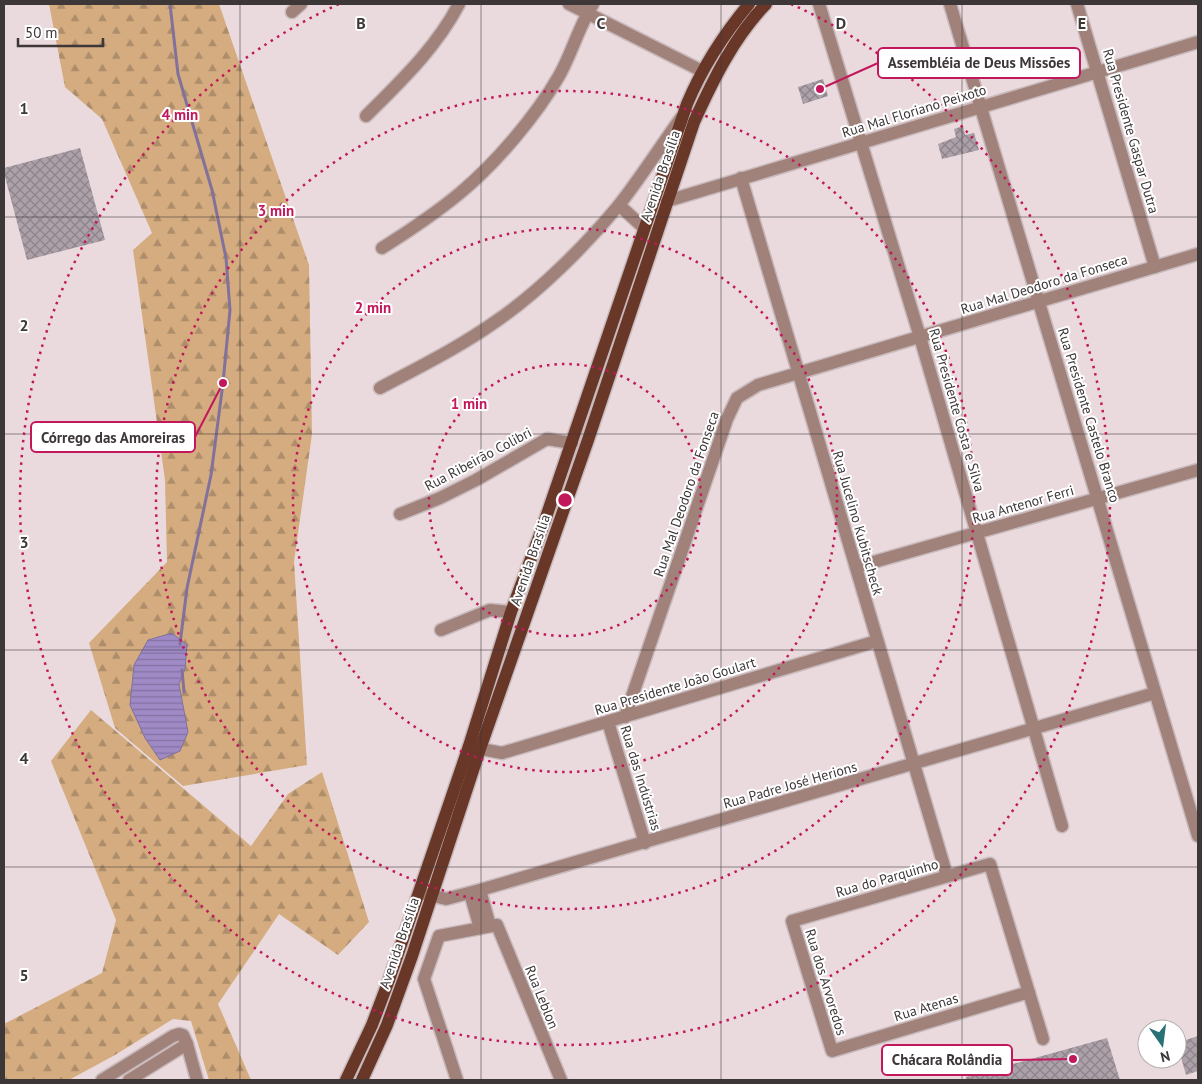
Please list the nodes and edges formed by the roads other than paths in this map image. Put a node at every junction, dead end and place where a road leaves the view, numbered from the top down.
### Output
1 (459, 4) edge
2 (569, 4) edge
3 (749, 4) edge
4 (766, 4) edge
5 (819, 4) edge
6 (950, 4) edge
7 (1078, 4) edge
8 (590, 8) edge
9 (1198, 42) edge
10 (702, 71) junction
11 (1098, 72) junction
12 (982, 106) junction
13 (683, 115) junction
14 (366, 116) dead end
15 (860, 142) junction
16 (741, 178) junction
17 (667, 201) junction
18 (619, 204) junction
19 (644, 228) junction
20 (382, 248) dead end
21 (1198, 254) edge
22 (1155, 267) junction
23 (1039, 301) junction
24 (920, 337) junction
25 (798, 373) junction
26 (380, 388) dead end
27 (572, 443) junction
28 (1198, 470) edge
29 (1098, 498) junction
30 (400, 514) dead end
31 (977, 534) junction
32 (856, 567) junction
33 (511, 612) junction
34 (441, 630) dead end
35 (877, 641) junction
36 (1155, 693) junction
37 (625, 717) junction
38 (608, 722) junction
39 (1034, 728) junction
40 (474, 747) junction
41 (914, 764) junction
42 (1198, 788) edge
43 (1185, 792) junction
44 (1062, 826) dead end
45 (1198, 836) edge
46 (645, 843) junction
47 (947, 876) junction
48 (475, 891) junction
49 (419, 892) junction
50 (432, 895) junction
51 (792, 921) joint
52 (489, 926) junction
53 (1029, 992) junction
54 (1043, 1039) dead end
55 (187, 1044) junction
56 (832, 1052) joint
57 (102, 1080) edge
58 (129, 1080) edge
59 (197, 1080) edge
60 (346, 1080) edge
61 (362, 1080) edge
62 (457, 1080) edge
63 (561, 1080) edge

1 - 14 street
2 - 8 street
3 - 10 main road, Avenida Brasília
4 - 17 main road, Avenida Brasília
5 - 15 street, Rua Presidente Costa e Silva
6 - 12 street, Rua Presidente Castelo Branco
7 - 11 street, Rua Presidente Gaspar Dutra
8 - 10 street
8 - 20 street
9 - 11 street, Rua Mal Floriano Peixoto
10 - 13 main road, Avenida Brasília
11 - 12 street, Rua Mal Floriano Peixoto
11 - 22 street, Rua Presidente Gaspar Dutra
12 - 15 street, Rua Mal Floriano Peixoto
12 - 23 street, Rua Presidente Castelo Branco
13 - 18 street
13 - 19 main road, Avenida Brasília
15 - 16 street, Rua Mal Floriano Peixoto
15 - 24 street, Rua Presidente Costa e Silva
16 - 17 street, Rua Mal Floriano Peixoto
16 - 25 street, Rua Jucelino Kubitscheck
17 - 40 main road, Avenida Brasília
18 - 19 street
18 - 26 street
19 - 27 main road, Avenida Brasília
21 - 22 street, Rua Mal Deodoro da Fonseca
22 - 23 street, Rua Mal Deodoro da Fonseca
23 - 24 street, Rua Mal Deodoro da Fonseca
23 - 29 street, Rua Presidente Castelo Branco
24 - 25 street, Rua Mal Deodoro da Fonseca
24 - 31 street, Rua Presidente Costa e Silva
25 - 32 street, Rua Jucelino Kubitscheck
25 - 37 street, Rua Mal Deodoro da Fonseca
27 - 30 street, Rua Ribeirão Colibri
27 - 33 main road, Avenida Brasília
28 - 29 street, Rua Antenor Ferri
29 - 31 street, Rua Antenor Ferri
29 - 36 street, Rua Presidente Castelo Branco
31 - 32 street, Rua Antenor Ferri
31 - 39 street, Rua Presidente Costa e Silva
32 - 35 street, Rua Jucelino Kubitscheck
33 - 34 street
33 - 40 main road, Avenida Brasília
35 - 37 street, Rua Presidente João Goulart
35 - 41 street, Rua Jucelino Kubitscheck
36 - 39 street, Rua Padre José Herions
36 - 43 street, Rua Presidente Castelo Branco
37 - 38 street, Rua Presidente João Goulart
38 - 40 street, Rua Presidente João Goulart
38 - 46 street, Rua das Indústrias
39 - 41 street, Rua Padre José Herions
39 - 44 street, Rua Presidente Costa e Silva
40 - 49 main road, Avenida Brasília
40 - 50 main road, Avenida Brasília
41 - 46 street, Rua Padre José Herions
41 - 47 street, Rua Jucelino Kubitscheck
42 - 43 street
43 - 45 street, Rua Presidente Castelo Branco
46 - 48 street, Rua Padre José Herions
47 - 51 street, Rua do Parquinho
47 - 53 street, Rua do Parquinho
48 - 50 street, Rua Padre José Herions
48 - 52 street, Rua Leblon
49 - 50 street, Rua Padre José Herions
49 - 60 main road, Avenida Brasília
50 - 61 main road, Avenida Brasília
51 - 56 street, Rua dos Arvoredos
52 - 62 street
52 - 63 street, Rua Leblon
53 - 54 street
53 - 56 street, Rua Atenas
55 - 57 street
55 - 58 street
55 - 59 street

